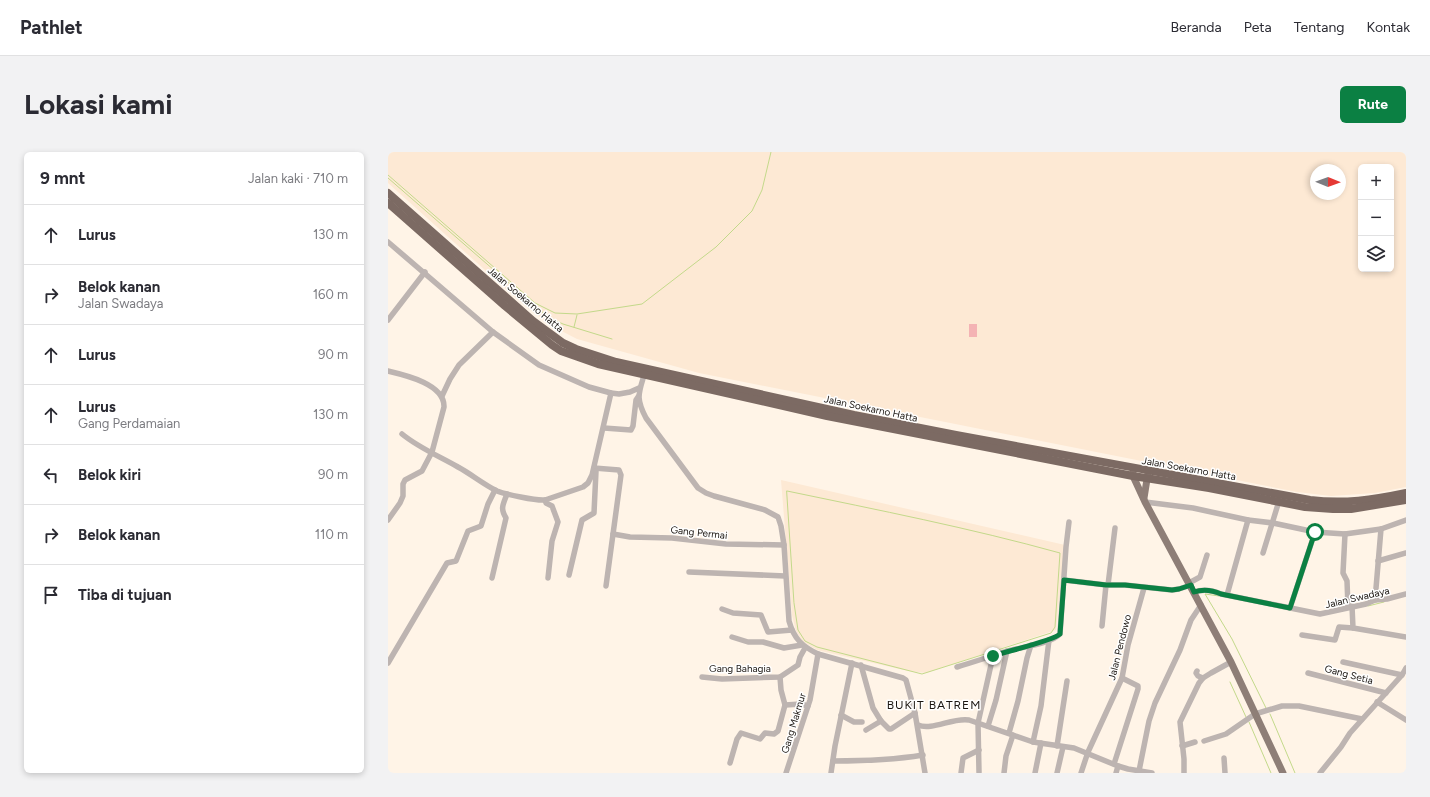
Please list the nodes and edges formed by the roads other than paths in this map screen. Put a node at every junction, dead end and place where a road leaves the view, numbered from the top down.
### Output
1 (388, 193) edge
2 (388, 203) edge
3 (388, 242) edge
4 (424, 272) junction
5 (388, 320) edge
6 (493, 332) junction
7 (388, 371) edge
8 (645, 372) junction
9 (639, 388) junction
10 (611, 393) junction
11 (442, 396) junction
12 (638, 396) junction
13 (604, 428) junction
14 (402, 434) dead end
15 (432, 452) junction
16 (595, 468) junction
17 (1133, 472) junction
18 (1147, 474) junction
19 (496, 490) junction
20 (1406, 493) edge
21 (507, 494) junction
22 (545, 500) junction
23 (1406, 500) edge
24 (1145, 502) junction
25 (1279, 502) junction
26 (388, 520) edge
27 (1248, 520) junction
28 (1406, 520) edge
29 (1069, 522) dead end
30 (1273, 523) junction
31 (1115, 528) dead end
32 (1381, 529) junction
33 (1315, 532) junction
34 (613, 534) junction
35 (1345, 534) junction
36 (784, 545) junction
37 (1406, 552) edge
38 (1263, 553) dead end
39 (1207, 556) dead end
40 (1378, 561) junction
41 (689, 572) dead end
42 (570, 575) dead end
43 (785, 576) junction
44 (492, 578) dead end
45 (548, 578) dead end
46 (1064, 580) junction
47 (1192, 583) junction
48 (1107, 585) junction
49 (606, 586) dead end
50 (1144, 588) junction
51 (1197, 592) junction
52 (1406, 594) edge
53 (1227, 595) junction
54 (1375, 600) junction
55 (1201, 605) junction
56 (1350, 607) junction
57 (1290, 608) junction
58 (722, 609) dead end
59 (1102, 626) dead end
60 (1353, 628) junction
61 (792, 630) junction
62 (1302, 635) dead end
63 (732, 637) dead end
64 (1406, 637) edge
65 (1049, 640) junction
66 (1031, 645) junction
67 (804, 646) junction
68 (1007, 651) junction
69 (818, 654) junction
70 (993, 656) junction
71 (1231, 662) junction
72 (1342, 662) dead end
73 (388, 663) edge
74 (852, 663) junction
75 (860, 665) junction
76 (957, 667) dead end
77 (1406, 668) edge
78 (1197, 671) dead end
79 (1308, 673) dead end
80 (1402, 675) junction
81 (702, 677) dead end
82 (780, 677) junction
83 (1122, 678) junction
84 (1203, 678) junction
85 (1067, 681) dead end
86 (1386, 693) junction
87 (1377, 702) junction
88 (785, 705) junction
89 (808, 706) junction
90 (915, 713) junction
91 (841, 714) junction
92 (1255, 714) junction
93 (1362, 719) junction
94 (1406, 720) edge
95 (881, 721) junction
96 (862, 722) dead end
97 (978, 723) junction
98 (918, 725) junction
99 (988, 726) junction
100 (866, 730) dead end
101 (1011, 734) junction
102 (1204, 741) dead end
103 (1033, 742) junction
104 (1195, 742) dead end
105 (1041, 743) junction
106 (1060, 746) junction
107 (1182, 746) junction
108 (979, 750) junction
109 (1088, 752) junction
110 (923, 755) junction
111 (1224, 758) dead end
112 (833, 760) junction
113 (730, 763) dead end
114 (1116, 765) junction
115 (979, 772) edge
116 (1142, 772) edge
117 (786, 773) edge
118 (831, 773) edge
119 (925, 773) edge
120 (961, 773) edge
121 (1004, 773) edge
122 (1036, 773) edge
123 (1057, 773) edge
124 (1081, 773) edge
125 (1116, 773) edge
126 (1152, 773) edge
127 (1184, 773) edge
128 (1225, 773) edge
129 (1283, 773) edge
130 (1320, 773) edge

1 - 8 highway, Jalan Soekarno Hatta
2 - 8 highway, Jalan Soekarno Hatta
3 - 4 street
4 - 5 street
4 - 6 street
6 - 10 street
6 - 11 street
7 - 11 street
8 - 9 street
8 - 17 highway, Jalan Soekarno Hatta
9 - 10 street
9 - 12 street
10 - 13 street
11 - 15 street
12 - 13 street
12 - 36 street
13 - 16 street
14 - 15 street
15 - 19 street
15 - 26 street
16 - 22 street
16 - 34 street
16 - 42 street
17 - 18 highway, Jalan Soekarno Hatta
17 - 24 main road
18 - 20 highway, Jalan Soekarno Hatta
18 - 24 main road
18 - 25 highway, Jalan Soekarno Hatta
19 - 21 street
19 - 73 street
21 - 22 street
21 - 44 street
22 - 45 street
23 - 25 highway, Jalan Soekarno Hatta
24 - 27 street
24 - 47 main road
25 - 30 street
27 - 30 street
27 - 53 street
28 - 32 street
29 - 46 street
30 - 33 street
30 - 38 street
31 - 48 street
32 - 35 street
32 - 40 street
33 - 35 street
33 - 57 street
34 - 36 street, Gang Permai
34 - 49 street
35 - 56 street
36 - 43 street
37 - 40 street
39 - 47 street
40 - 54 street
41 - 43 street
43 - 61 street
46 - 48 street
46 - 65 street
47 - 50 street
47 - 51 main road
48 - 50 street
48 - 59 street
50 - 83 street, Jalan Pendowo
51 - 53 street, Jalan Swadaya
51 - 55 main road
52 - 54 street, Jalan Swadaya
53 - 57 street, Jalan Swadaya
54 - 56 street, Jalan Swadaya
55 - 71 main road
55 - 116 street
56 - 57 street, Jalan Swadaya
56 - 60 street
58 - 61 street
60 - 62 street
60 - 64 street
61 - 67 street
63 - 67 street
65 - 66 street
65 - 103 street
66 - 68 street
66 - 101 street
67 - 69 street
67 - 82 street, Gang Bahagia
68 - 70 street
68 - 99 street
69 - 74 street
69 - 89 street, Gang Makmur
70 - 76 street
70 - 97 street
71 - 84 street
71 - 92 main road
72 - 80 street
74 - 75 street
74 - 91 street
75 - 90 street
75 - 95 street
77 - 80 street
78 - 84 street
79 - 86 street, Gang Setia
80 - 86 street
81 - 82 street, Gang Bahagia
82 - 88 street
83 - 109 street, Jalan Pendowo
83 - 114 street
84 - 107 street
85 - 106 street
86 - 87 street
87 - 93 street
87 - 94 street
88 - 89 street
88 - 113 street
89 - 117 street, Gang Makmur
90 - 95 street
90 - 98 street
91 - 96 street
91 - 112 street
92 - 93 street
92 - 102 street
92 - 129 main road
93 - 130 street
95 - 100 street
97 - 98 street
97 - 99 street
97 - 108 street
98 - 110 street
99 - 101 street
101 - 103 street
101 - 121 street
103 - 105 street
104 - 107 street
105 - 106 street
105 - 122 street
106 - 109 street
106 - 123 street
107 - 127 street
108 - 115 street
108 - 120 street
109 - 114 street
109 - 124 street, Jalan Pendowo
110 - 112 street
110 - 119 street
111 - 128 street
112 - 118 street
114 - 116 street
114 - 125 street
116 - 126 street

